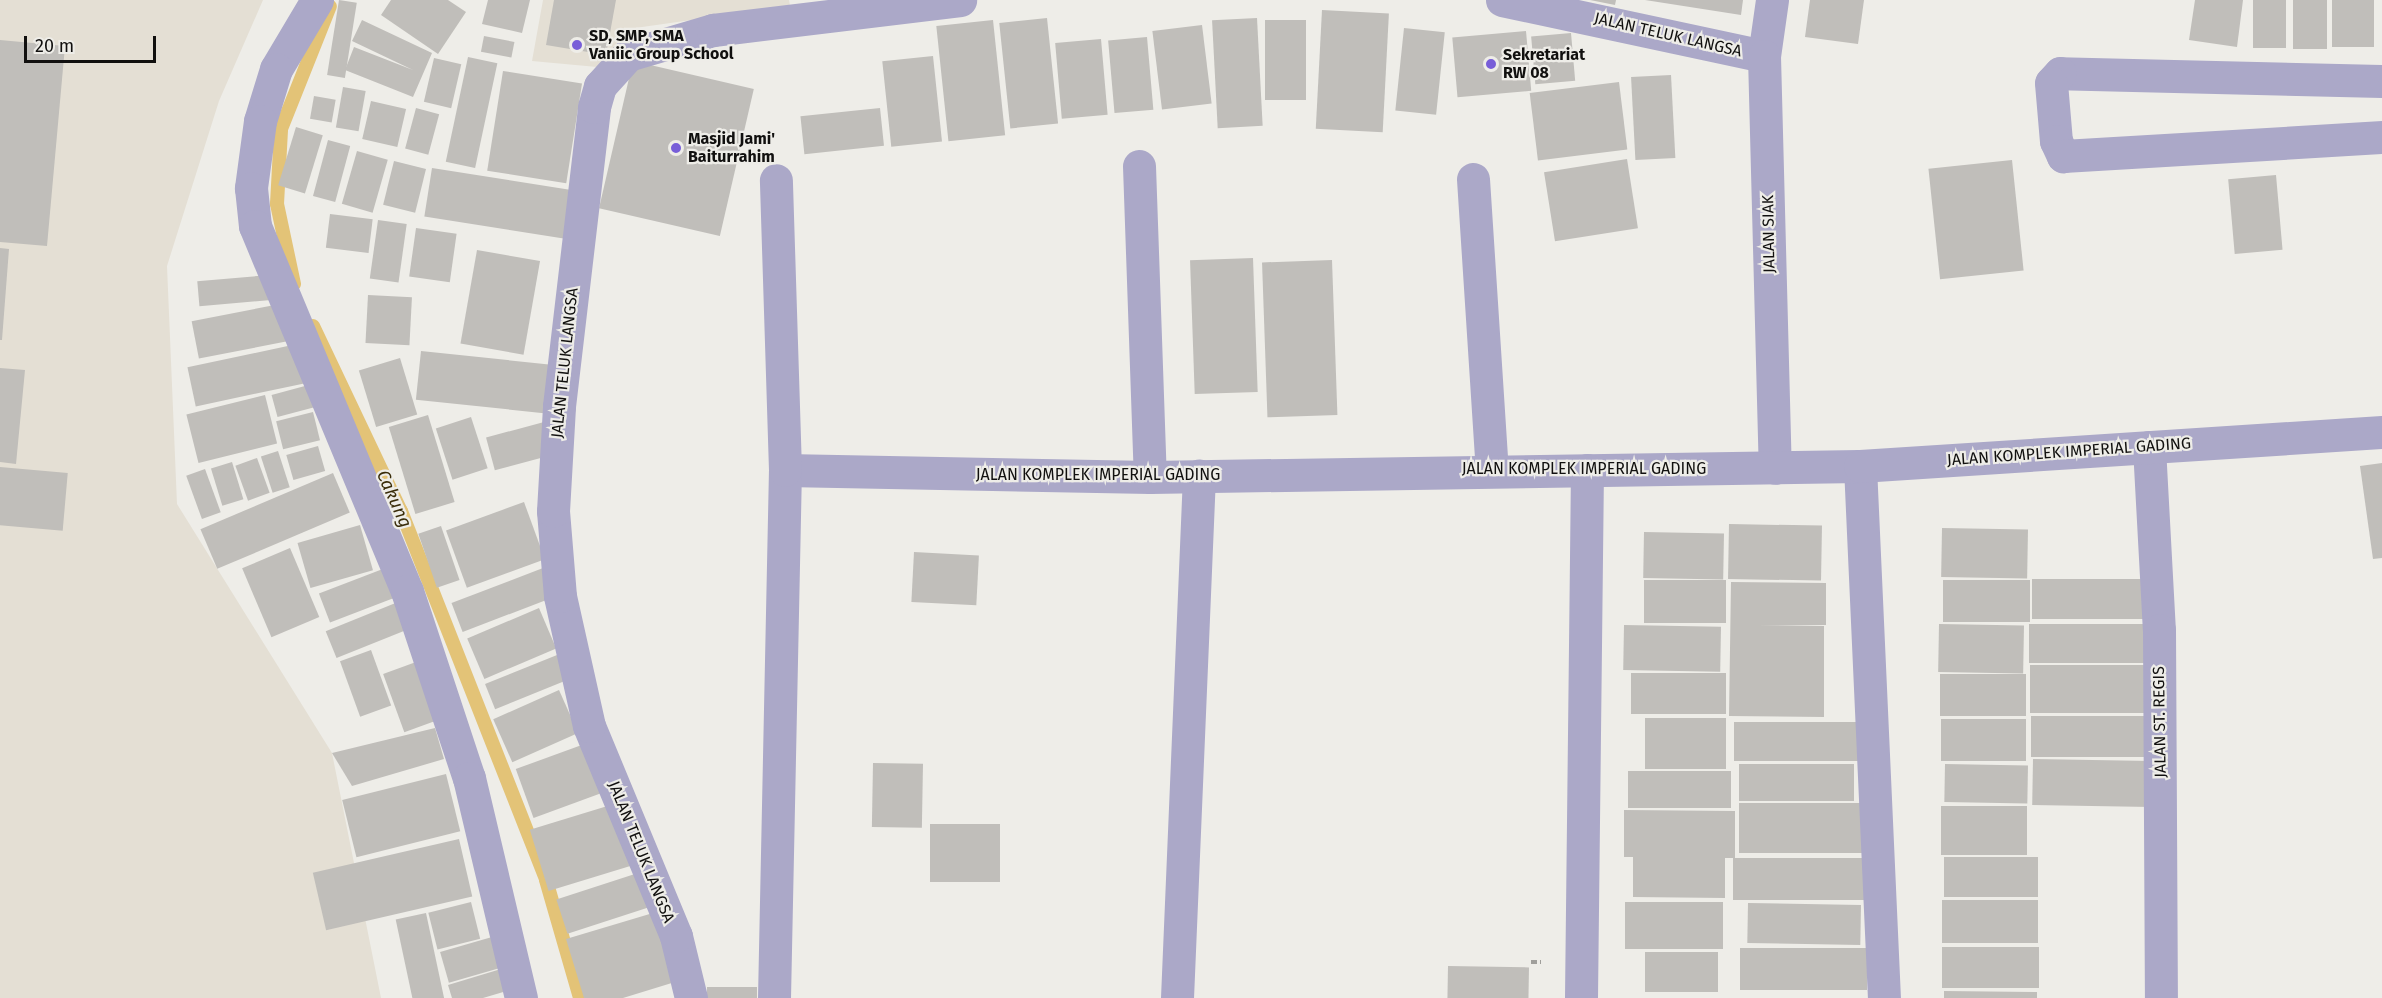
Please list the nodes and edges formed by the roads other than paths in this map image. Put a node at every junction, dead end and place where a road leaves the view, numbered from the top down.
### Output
1 (317, 0) edge
2 (960, 0) edge
3 (1772, 0) edge
4 (1516, 1) edge
5 (806, 10) edge
6 (1764, 56) junction
7 (2382, 81) edge
8 (2382, 136) edge
9 (1139, 166) dead end
10 (1473, 179) dead end
11 (776, 180) dead end
12 (2382, 432) edge
13 (2149, 447) junction
14 (1860, 466) junction
15 (1774, 468) junction
16 (1492, 469) junction
17 (785, 470) junction
18 (1587, 470) junction
19 (1199, 475) junction
20 (1150, 477) junction
21 (521, 998) edge
22 (691, 998) edge
23 (774, 998) edge
24 (1177, 998) edge
25 (1581, 998) edge
26 (1884, 998) edge
27 (2161, 998) edge

1 - 21 street
2 - 5 street, JALAN TELUK LANGSA
3 - 6 street, JALAN SIAK
4 - 6 street, JALAN TELUK LANGSA
5 - 22 street, JALAN TELUK LANGSA
6 - 15 street, JALAN SIAK
7 - 8 street
9 - 20 street
10 - 16 street
11 - 17 street
12 - 13 street, JALAN KOMPLEK IMPERIAL GADING
13 - 14 street, JALAN KOMPLEK IMPERIAL GADING
13 - 27 street, JALAN ST. REGIS
14 - 15 street, JALAN KOMPLEK IMPERIAL GADING
14 - 26 street
15 - 18 street, JALAN KOMPLEK IMPERIAL GADING
16 - 18 street, JALAN KOMPLEK IMPERIAL GADING
16 - 19 street, JALAN KOMPLEK IMPERIAL GADING
17 - 20 street, JALAN KOMPLEK IMPERIAL GADING
17 - 23 street
18 - 25 street
19 - 20 street, JALAN KOMPLEK IMPERIAL GADING
19 - 24 street

